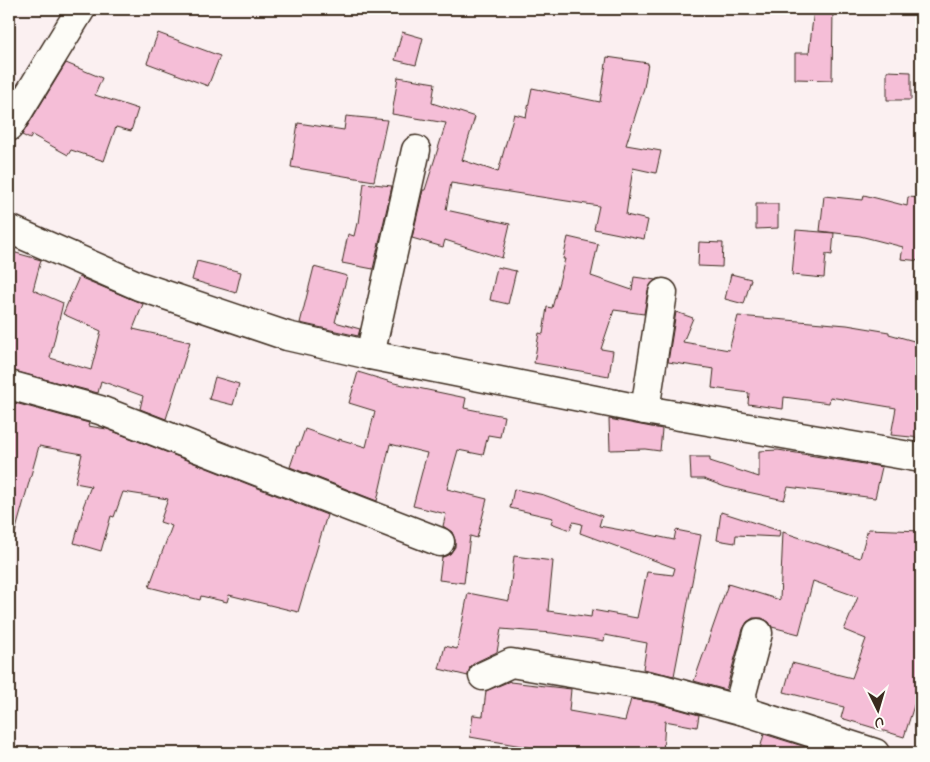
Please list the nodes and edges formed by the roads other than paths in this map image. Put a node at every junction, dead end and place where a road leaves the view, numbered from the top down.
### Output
1 (81, 9) edge
2 (9, 127) edge
3 (416, 150) dead end
4 (9, 229) edge
5 (663, 293) dead end
6 (370, 355) junction
7 (9, 385) edge
8 (645, 410) junction
9 (921, 458) edge
10 (440, 542) dead end
11 (758, 633) dead end
12 (483, 676) dead end
13 (744, 711) junction
14 (875, 753) edge

1 - 2 street
3 - 6 street
4 - 6 street
5 - 8 street
6 - 8 street
7 - 10 street
8 - 9 street
11 - 13 street
12 - 13 street
13 - 14 street

